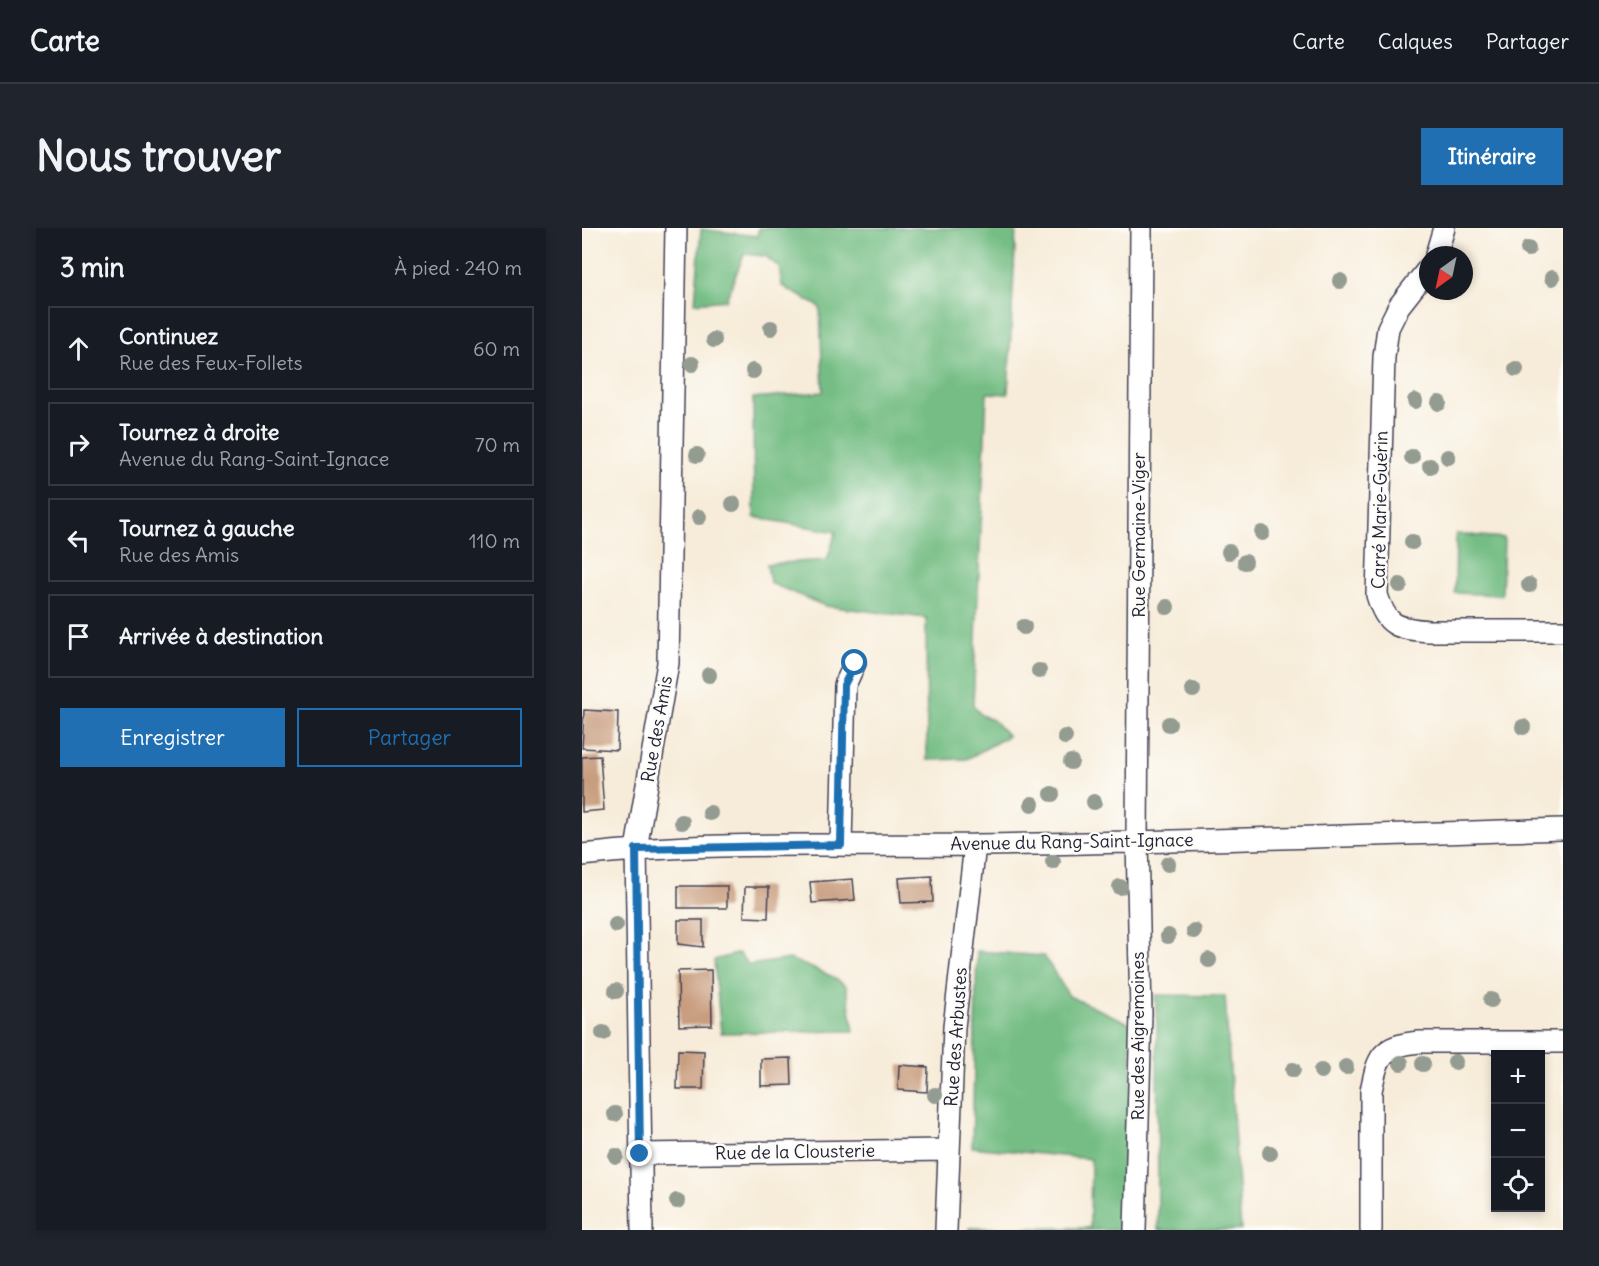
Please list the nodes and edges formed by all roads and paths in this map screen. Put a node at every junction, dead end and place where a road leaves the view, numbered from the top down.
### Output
1 (676, 228) edge
2 (1142, 228) edge
3 (1444, 228) edge
4 (1439, 246) edge
5 (1419, 280) edge
6 (1563, 631) edge
7 (855, 663) dead end
8 (1563, 829) edge
9 (1137, 841) junction
10 (841, 845) junction
11 (975, 845) junction
12 (636, 849) junction
13 (582, 855) edge
14 (1563, 1042) edge
15 (949, 1150) junction
16 (640, 1154) junction
17 (642, 1230) edge
18 (946, 1230) edge
19 (1135, 1230) edge
20 (1371, 1230) edge

1 - 12 street, Rue des Amis
2 - 9 street, Rue Germaine-Viger
3 - 4 street
5 - 6 street, Carré Marie-Guérin
7 - 10 street
8 - 9 street, Avenue du Rang-Saint-Ignace
9 - 11 street, Avenue du Rang-Saint-Ignace
9 - 19 street, Rue des Aigremoines
10 - 11 street, Avenue du Rang-Saint-Ignace
10 - 12 street, Avenue du Rang-Saint-Ignace
11 - 15 street, Rue des Arbustes
12 - 13 street, Avenue du Rang-Saint-Ignace
12 - 16 street, Rue des Amis
14 - 20 street
15 - 16 street, Rue de la Clousterie
15 - 18 street, Rue des Arbustes
16 - 17 street, Rue des Amis

